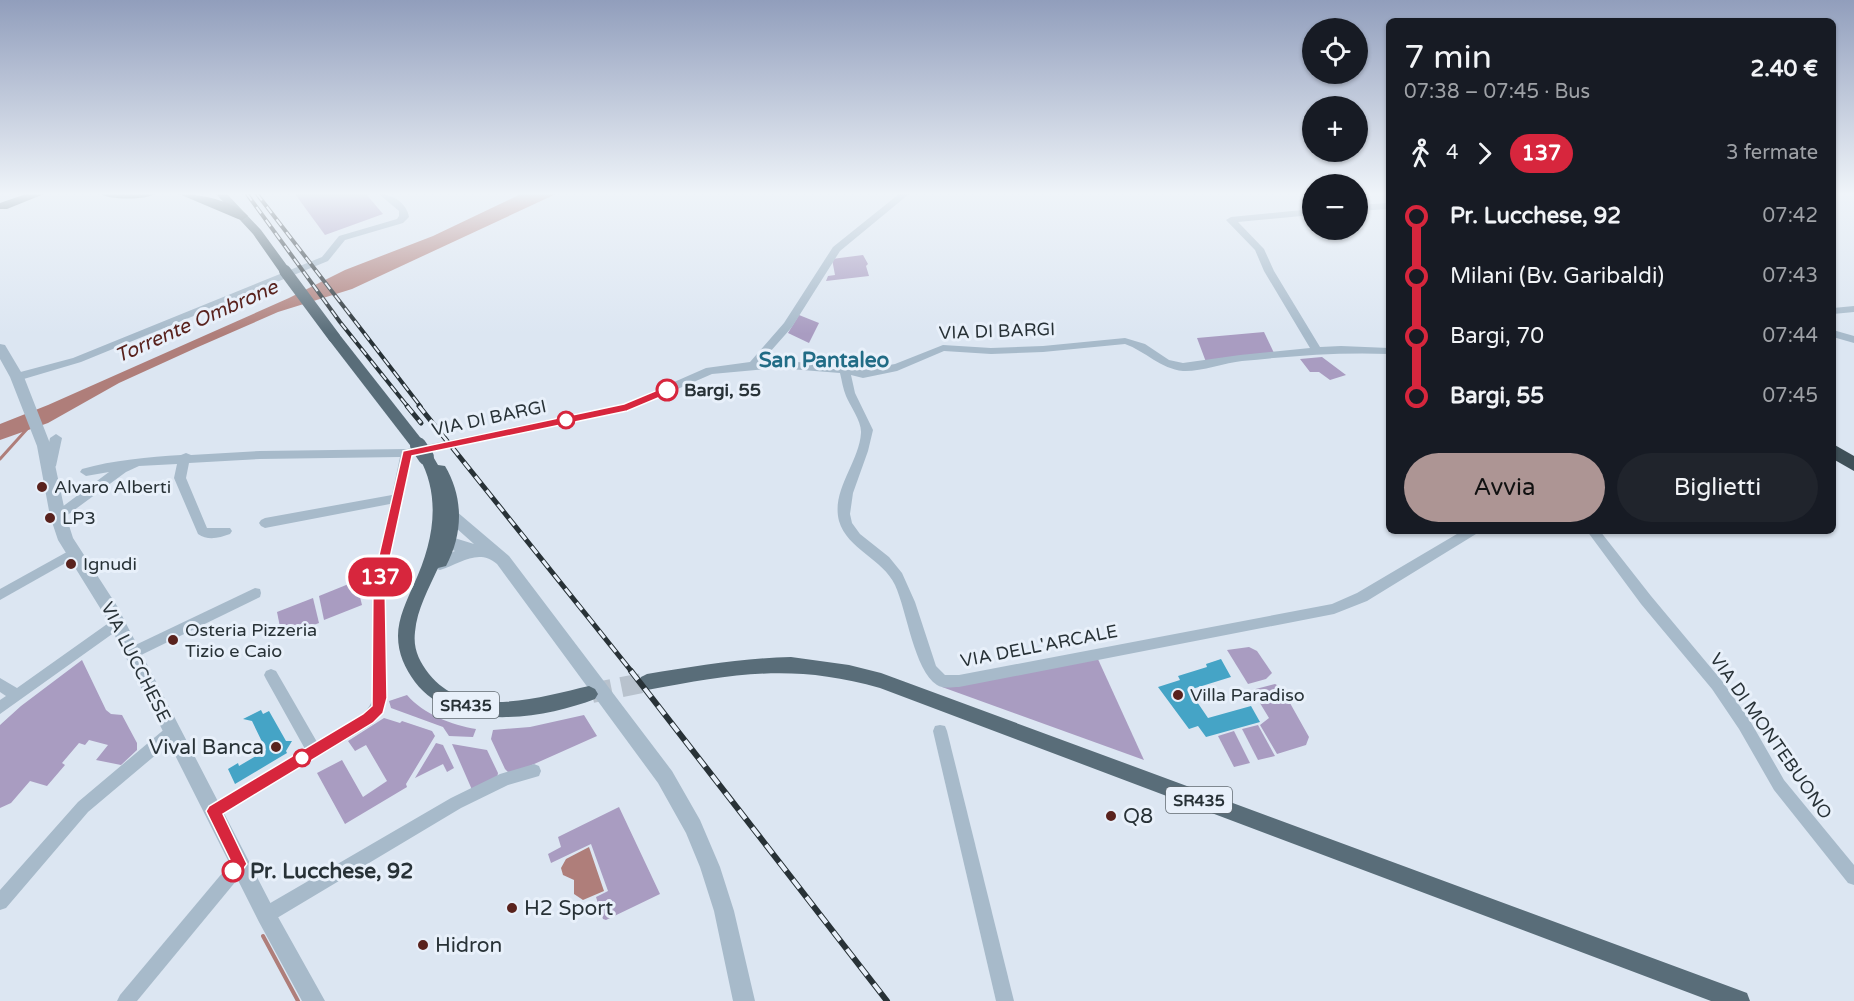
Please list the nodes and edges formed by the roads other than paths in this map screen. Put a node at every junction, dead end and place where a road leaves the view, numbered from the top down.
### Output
1 (261, 241) edge
2 (338, 241) edge
3 (846, 241) edge
4 (1251, 241) edge
5 (1854, 309) edge
6 (1836, 311) edge
7 (1836, 334) edge
8 (1836, 340) edge
9 (1854, 340) edge
10 (1854, 345) edge
11 (0, 348) edge
12 (1386, 351) edge
13 (1317, 352) junction
14 (753, 365) junction
15 (845, 371) junction
16 (17, 377) junction
17 (1836, 441) edge
18 (1836, 452) edge
19 (1854, 454) edge
20 (421, 455) junction
21 (186, 458) junction
22 (130, 464) junction
23 (1854, 465) edge
24 (86, 472) dead end
25 (398, 498) junction
26 (451, 515) junction
27 (58, 516) junction
28 (265, 523) dead end
29 (226, 531) dead end
30 (1467, 534) edge
31 (1595, 534) edge
32 (445, 539) junction
33 (473, 543) junction
34 (74, 553) junction
35 (440, 564) junction
36 (255, 593) dead end
37 (0, 595) edge
38 (412, 611) junction
39 (117, 624) junction
40 (132, 653) junction
41 (271, 675) dead end
42 (647, 682) tunnel mouth
43 (0, 684) edge
44 (589, 694) tunnel mouth
45 (17, 696) junction
46 (0, 708) edge
47 (940, 731) dead end
48 (172, 732) junction
49 (314, 751) junction
50 (534, 771) dead end
51 (214, 811) junction
52 (240, 864) junction
53 (1854, 877) edge
54 (0, 902) edge
55 (266, 915) junction
56 (126, 1001) edge
57 (314, 1001) edge
58 (744, 1001) edge
59 (1005, 1001) edge
60 (1739, 1001) edge

1 - 20 main road, SR435, bridge
2 - 16 street
3 - 14 street
4 - 13 street
5 - 6 street
7 - 9 street
8 - 10 street
11 - 16 street, VIA LUCCHESE
12 - 13 street, VIA DI BARGI
13 - 15 street, VIA DI BARGI
14 - 15 street, VIA DI BARGI
14 - 20 street, VIA DI BARGI
15 - 30 street, VIA DELL'ARCALE
16 - 27 street, VIA LUCCHESE
17 - 19 highway
18 - 23 highway
20 - 21 street, VIA DI BARGI
20 - 25 street
20 - 26 main road, SR435
20 - 32 main road
21 - 22 street, VIA DI BARGI
21 - 29 street
22 - 24 street
22 - 27 street, VIA DI BARGI
25 - 28 street
25 - 49 street
26 - 32 main road, SR435
26 - 33 street
27 - 34 street, VIA LUCCHESE
31 - 53 street, VIA DI MONTEBUONO
32 - 33 street
32 - 35 main road, SR435
32 - 38 main road
33 - 35 street
33 - 58 street
34 - 37 street
34 - 39 street, VIA LUCCHESE
35 - 38 main road, SR435
36 - 40 street
38 - 44 main road, SR435
39 - 40 street, VIA LUCCHESE
39 - 45 street
40 - 48 street, VIA LUCCHESE
41 - 49 street
42 - 60 main road, SR435
43 - 45 street
45 - 46 street
47 - 59 street
48 - 51 street, VIA LUCCHESE
48 - 54 street
49 - 51 street
50 - 55 street
51 - 52 street, VIA LUCCHESE
52 - 55 street, VIA LUCCHESE
52 - 56 street
55 - 57 street, VIA LUCCHESE

